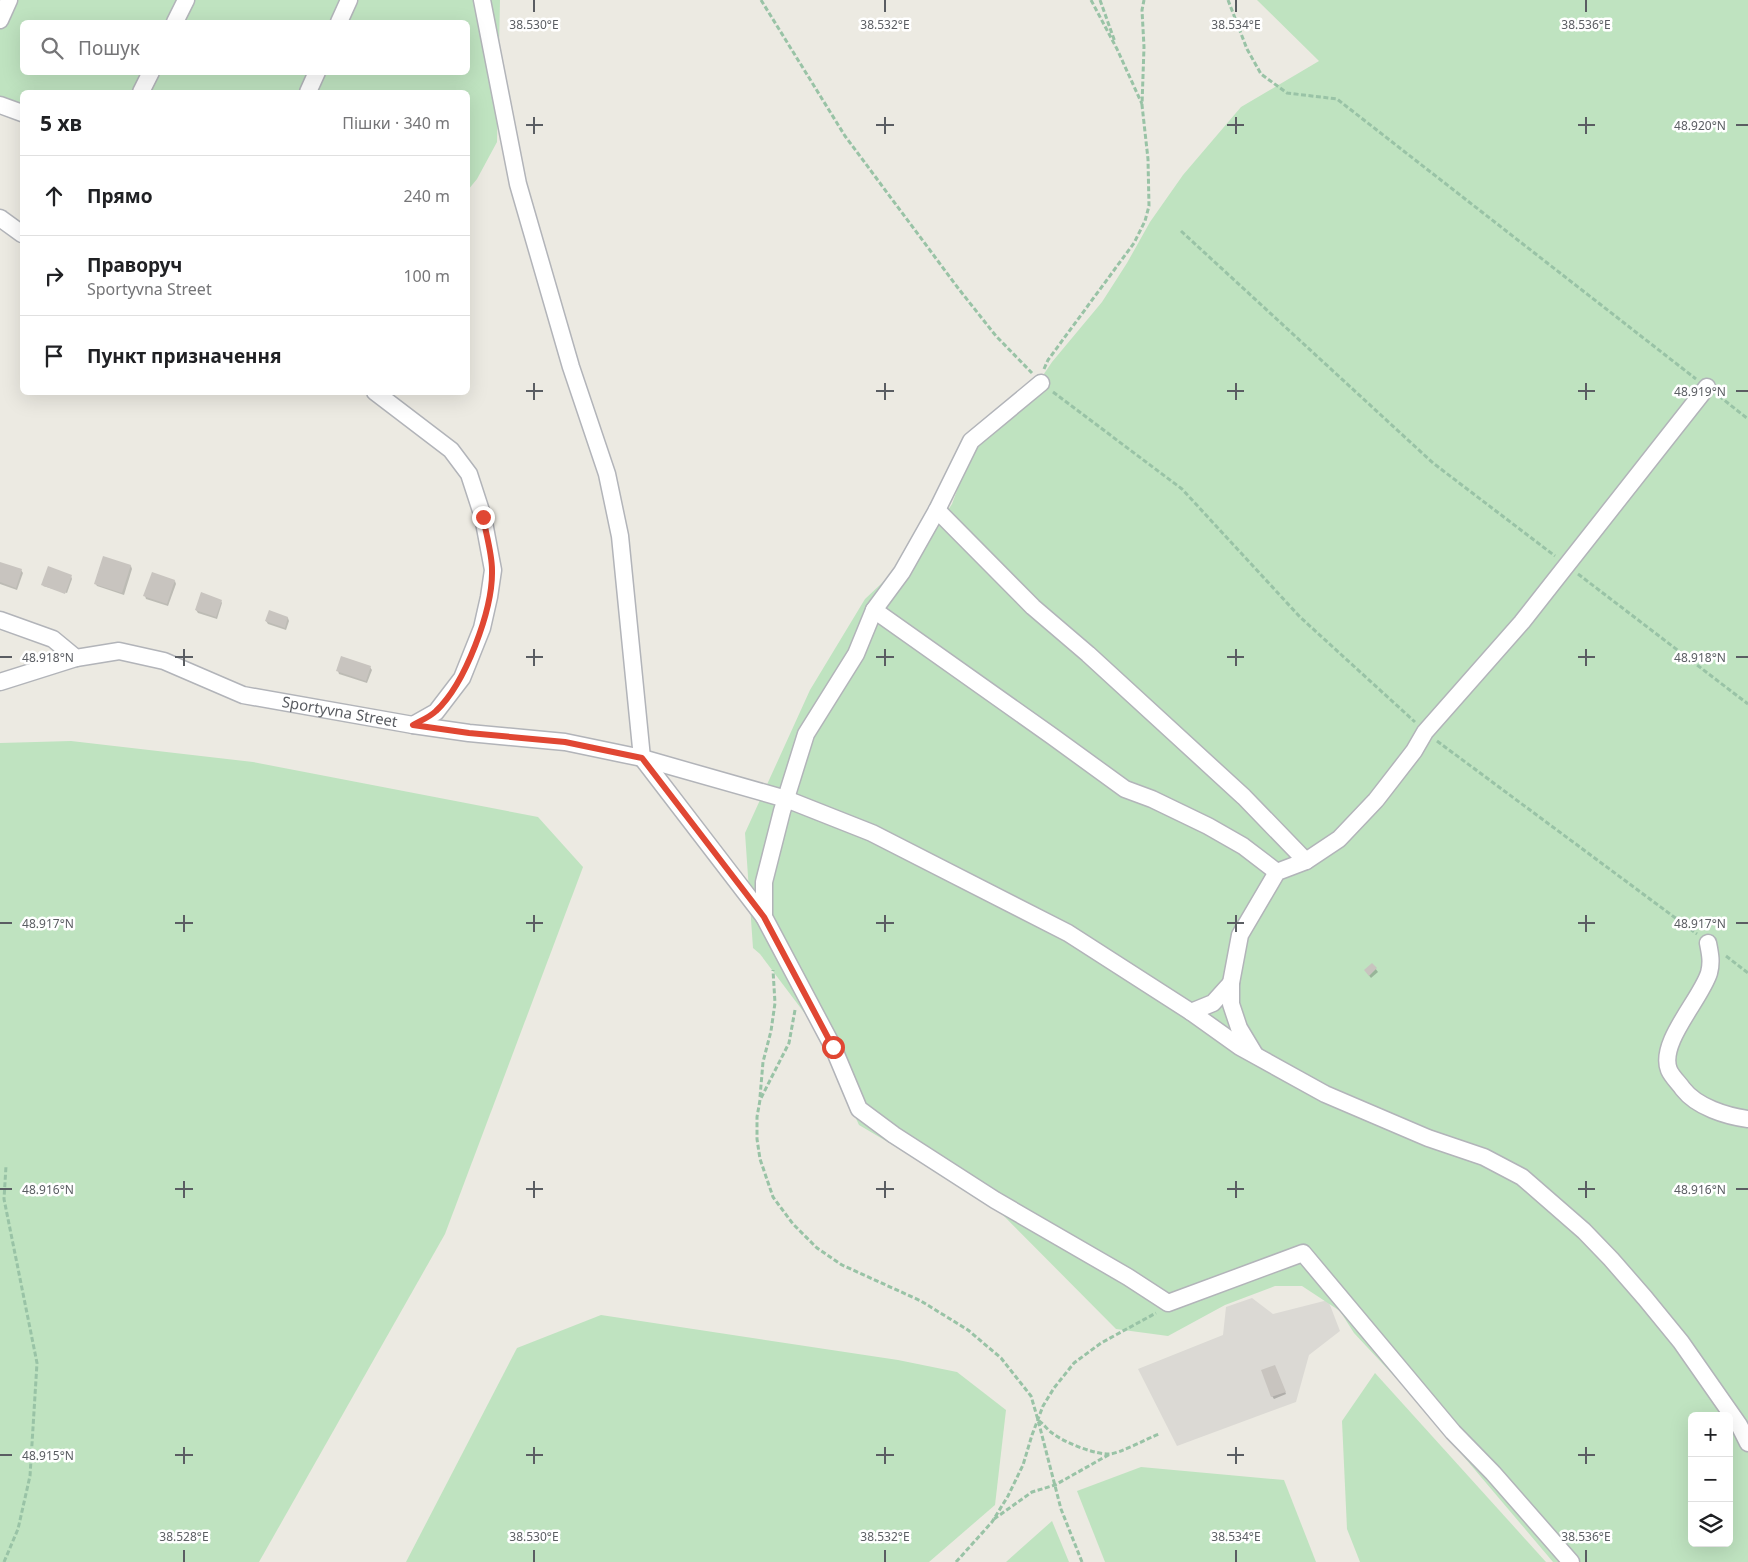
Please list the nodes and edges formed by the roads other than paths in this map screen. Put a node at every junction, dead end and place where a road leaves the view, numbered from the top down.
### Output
1 (9, 0) edge
2 (186, 0) edge
3 (349, 0) edge
4 (482, 0) edge
5 (0, 20) edge
6 (176, 20) edge
7 (340, 20) edge
8 (150, 75) edge
9 (316, 75) edge
10 (142, 90) edge
11 (309, 90) edge
12 (0, 104) edge
13 (20, 112) edge
14 (0, 218) edge
15 (20, 233) edge
16 (1041, 383) road end
17 (1707, 387) road end
18 (379, 395) edge
19 (937, 510) junction
20 (874, 610) junction
21 (0, 620) edge
22 (76, 658) junction
23 (0, 682) edge
24 (413, 725) junction
25 (642, 758) junction
26 (786, 799) junction
27 (1306, 861) junction
28 (1277, 872) junction
29 (764, 917) junction
30 (1708, 943) road end
31 (1231, 983) junction
32 (1191, 1012) junction
33 (1255, 1055) junction
34 (1748, 1119) edge
35 (1748, 1443) edge
36 (1571, 1562) edge

1 - 5 street
2 - 6 street
3 - 7 street
4 - 25 street
8 - 10 street
9 - 11 street
12 - 13 street
14 - 15 street
16 - 19 street
17 - 27 street
18 - 24 street, Sportyvna Street
19 - 20 street
19 - 27 street
20 - 26 street
20 - 28 street
21 - 22 street
22 - 23 street, Sportyvna Street
22 - 24 street, Sportyvna Street
24 - 25 street
25 - 26 street
25 - 29 street
26 - 29 street
26 - 32 street
27 - 28 street
28 - 31 street
29 - 36 street
30 - 34 street
31 - 32 street
31 - 33 street
32 - 33 street
33 - 35 street

